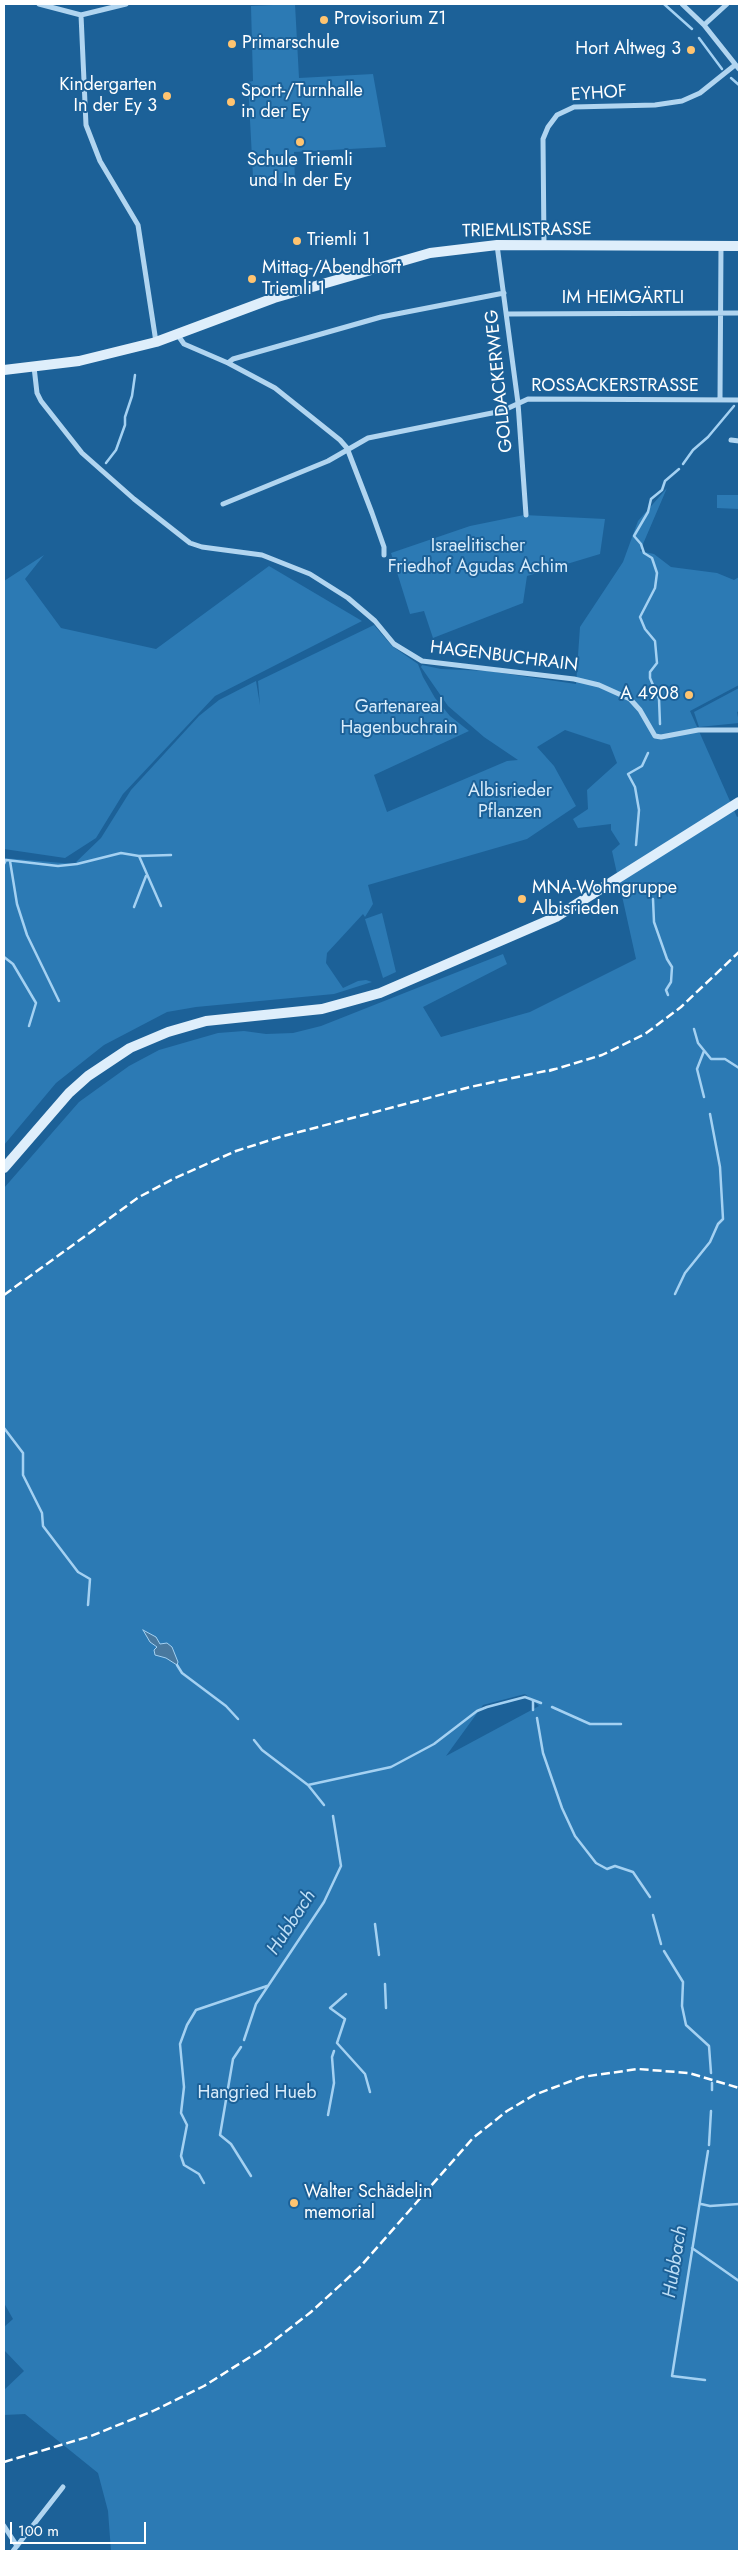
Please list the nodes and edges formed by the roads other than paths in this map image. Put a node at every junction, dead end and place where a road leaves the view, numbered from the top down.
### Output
1 (39, 4) edge
2 (126, 4) edge
3 (682, 4) edge
4 (727, 4) edge
5 (81, 15) junction
6 (704, 25) junction
7 (737, 67) edge
8 (497, 245) junction
9 (544, 245) junction
10 (721, 245) junction
11 (739, 246) edge
12 (504, 293) junction
13 (720, 313) junction
14 (739, 313) edge
15 (507, 314) junction
16 (177, 334) junction
17 (156, 342) junction
18 (228, 363) junction
19 (34, 367) junction
20 (4, 370) edge
21 (720, 399) junction
22 (739, 400) edge
23 (518, 403) junction
24 (731, 440) dead end
25 (739, 441) edge
26 (347, 448) junction
27 (223, 504) dead end
28 (526, 515) dead end
29 (384, 555) dead end
30 (739, 730) edge
31 (739, 802) edge
32 (4, 1168) edge
33 (63, 2487) dead end
34 (4, 2526) edge
35 (17, 2546) junction
36 (13, 2551) edge

1 - 5 street
2 - 5 street
3 - 6 street
4 - 6 street
5 - 17 street
6 - 7 street
7 - 9 street, EYHOF
8 - 9 main road, TRIEMLISTRASSE
8 - 12 street, GOLDACKERWEG
8 - 16 main road, TRIEMLISTRASSE
9 - 10 main road, TRIEMLISTRASSE
10 - 11 main road, TRIEMLISTRASSE
10 - 13 street
12 - 15 street, GOLDACKERWEG
12 - 18 street
13 - 14 street, IM HEIMGÄRTLI
13 - 15 street, IM HEIMGÄRTLI
13 - 21 street
15 - 23 street, GOLDACKERWEG
16 - 17 main road, TRIEMLISTRASSE
16 - 18 street
17 - 19 main road, TRIEMLISTRASSE
18 - 26 street
19 - 20 main road, TRIEMLISTRASSE
19 - 30 street, HAGENBUCHRAIN
21 - 22 street, ROSSACKERSTRASSE
21 - 23 street, ROSSACKERSTRASSE
23 - 26 street, ROSSACKERSTRASSE
23 - 28 street, GOLDACKERWEG
24 - 25 street
26 - 27 street, ROSSACKERSTRASSE
26 - 29 street
31 - 32 main road
33 - 35 street
34 - 35 street
35 - 36 street

